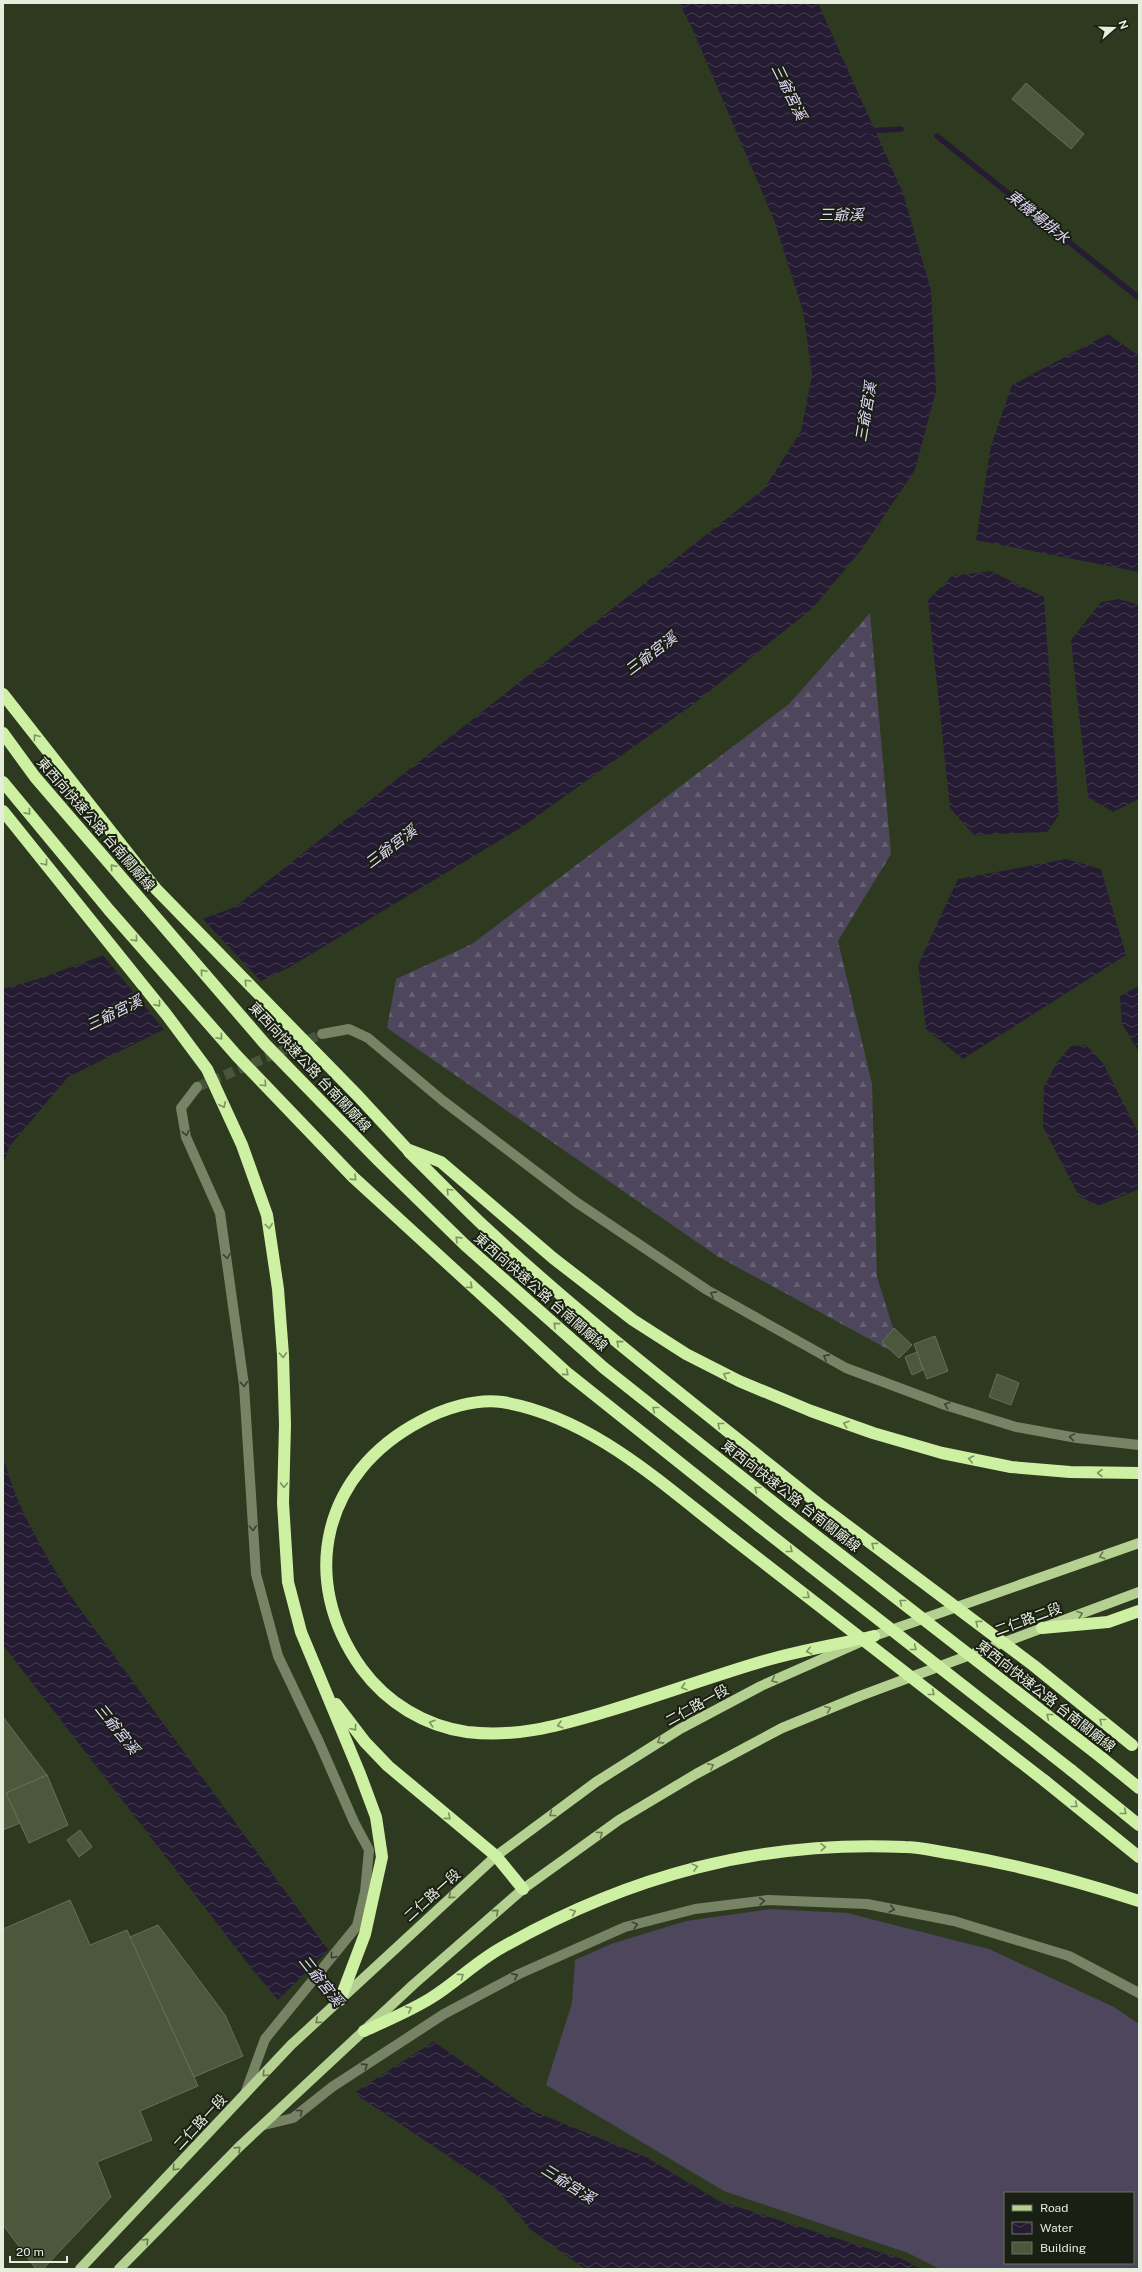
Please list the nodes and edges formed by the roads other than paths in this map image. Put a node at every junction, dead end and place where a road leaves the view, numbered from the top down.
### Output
1 (3, 694) edge
2 (3, 733) edge
3 (3, 782) edge
4 (3, 811) edge
5 (322, 1034) tunnel mouth
6 (197, 1087) tunnel mouth
7 (407, 1150) junction
8 (1139, 1445) edge
9 (1139, 1473) edge
10 (1139, 1543) edge
11 (1139, 1592) edge
12 (1139, 1611) edge
13 (1042, 1628) junction
14 (874, 1636) junction
15 (323, 1685) junction
16 (1136, 1748) edge
17 (1139, 1788) edge
18 (1139, 1825) edge
19 (496, 1856) junction
20 (1139, 1857) edge
21 (523, 1889) junction
22 (1139, 1900) edge
23 (361, 1930) junction
24 (1139, 1993) edge
25 (340, 2000) junction
26 (364, 2031) junction
27 (245, 2094) junction
28 (264, 2125) junction
29 (80, 2269) edge
30 (119, 2269) edge

7 -> 1 highway
17 -> 2 highway, 東西向快速公路 台南關廟線, bridge
3 -> 18 highway, bridge
4 -> 15 highway
8 -> 5 street
6 -> 23 street
9 -> 7 highway
16 -> 7 highway, bridge
10 -> 14 main road
13 -> 11 main road, 二仁路二段
12 - 13 highway
21 -> 13 main road, 二仁路二段
14 -> 19 main road, 二仁路一段
14 -> 20 highway, bridge
15 -> 19 highway
15 - 23 highway
19 - 21 highway
19 -> 25 main road, 二仁路一段
26 -> 21 main road
26 -> 22 highway
23 - 25 highway
23 -> 27 street
28 -> 24 street
25 -> 27 main road, 二仁路一段
26 - 28 main road
27 -> 29 main road, 二仁路一段
30 -> 28 main road

